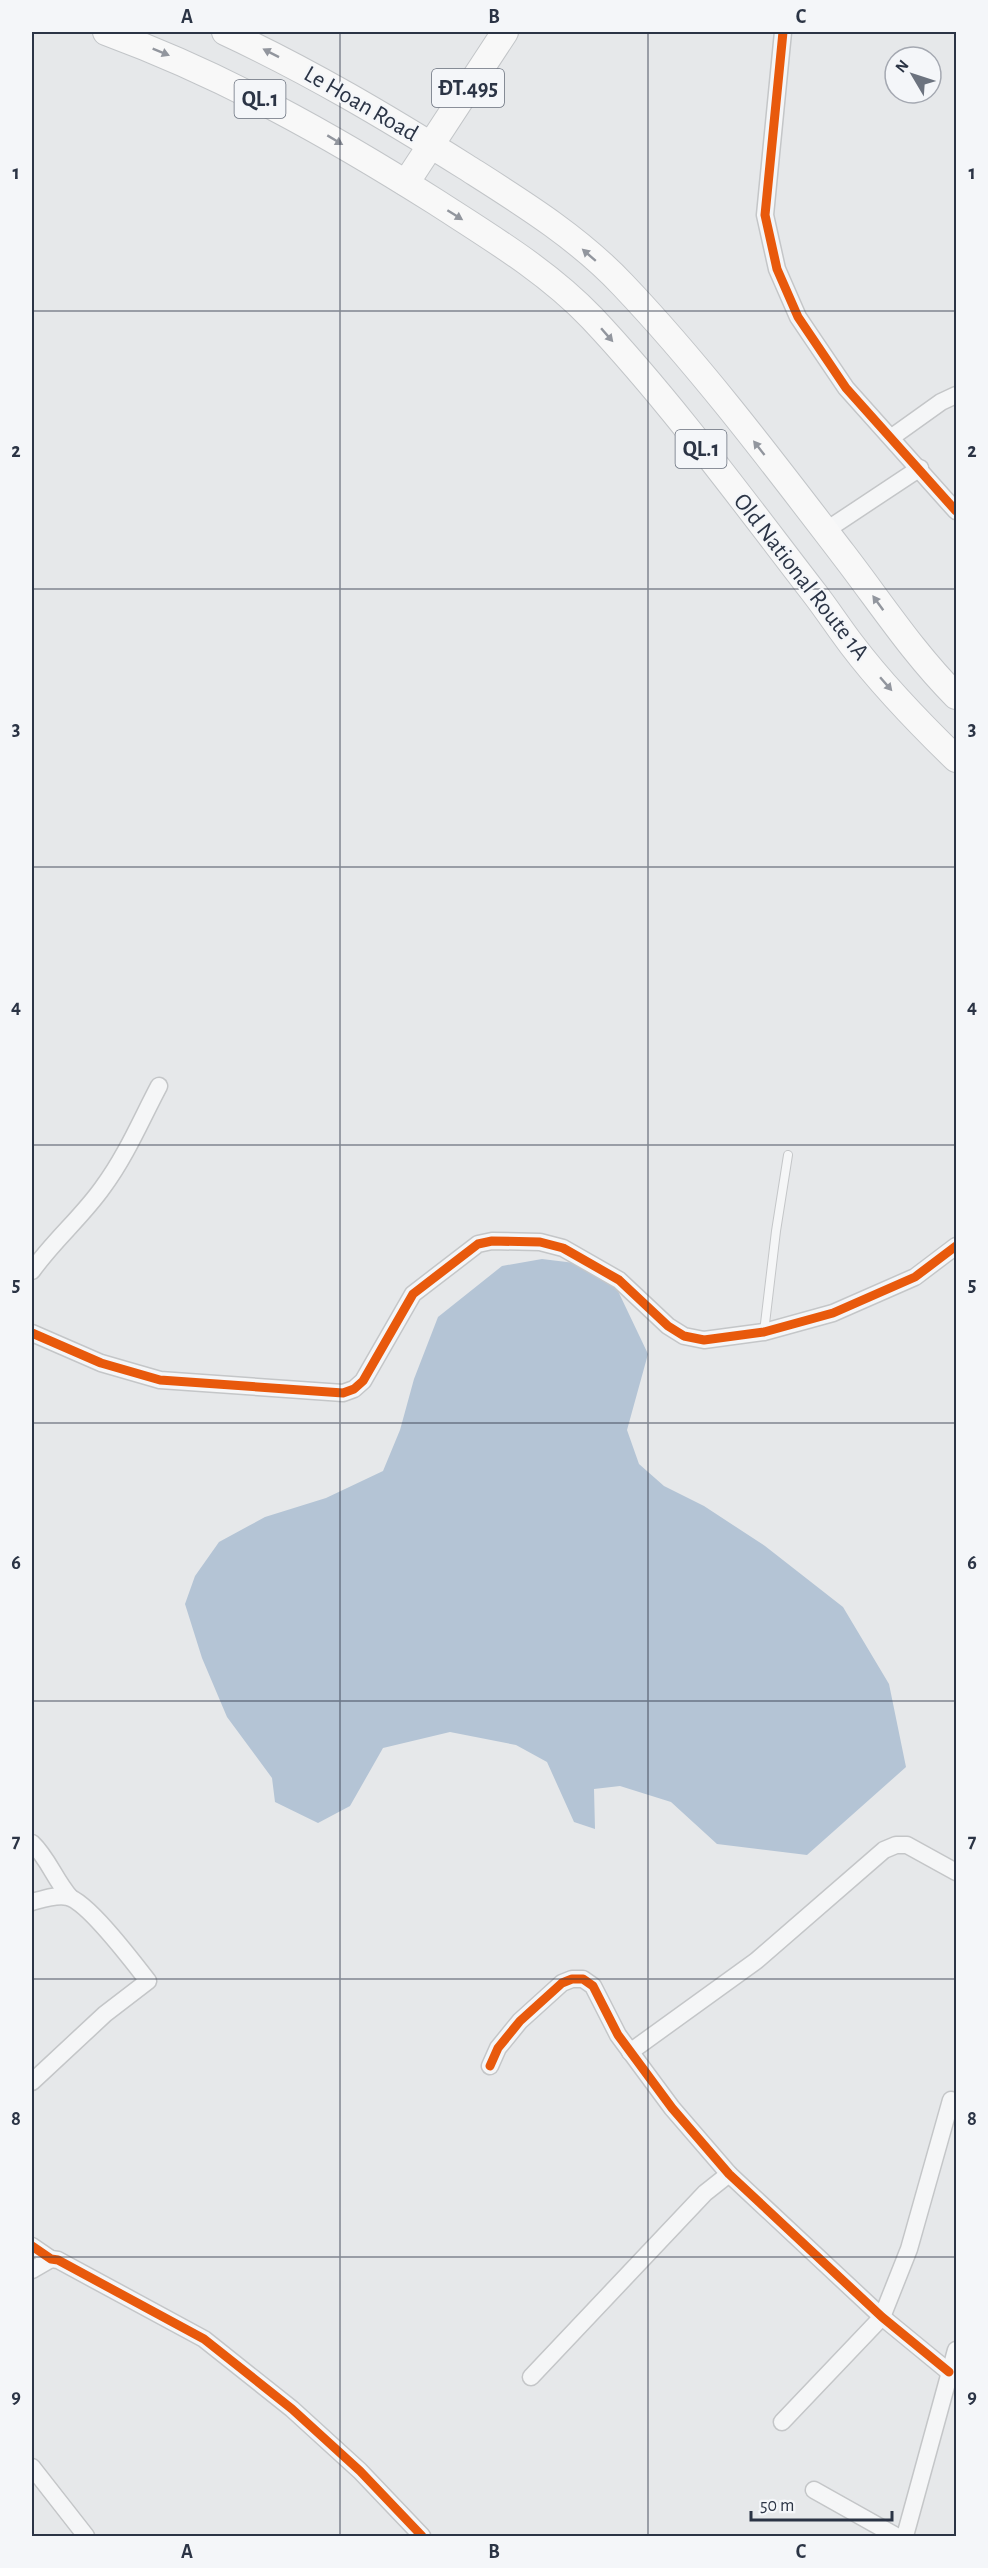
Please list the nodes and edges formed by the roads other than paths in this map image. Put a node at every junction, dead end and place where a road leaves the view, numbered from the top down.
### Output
1 (106, 32) edge
2 (225, 32) edge
3 (505, 32) edge
4 (783, 32) edge
5 (431, 145) junction
6 (406, 183) junction
7 (957, 395) edge
8 (892, 437) junction
9 (920, 468) junction
10 (957, 511) edge
11 (825, 531) junction
12 (957, 696) edge
13 (957, 759) edge
14 (159, 1086) dead end
15 (788, 1155) dead end
16 (957, 1246) edge
17 (32, 1271) edge
18 (764, 1332) junction
19 (32, 1333) edge
20 (32, 1843) edge
21 (957, 1872) edge
22 (70, 1897) junction
23 (32, 1902) edge
24 (630, 2052) junction
25 (490, 2066) dead end
26 (32, 2082) edge
27 (951, 2100) dead end
28 (729, 2174) junction
29 (32, 2246) edge
30 (51, 2259) junction
31 (32, 2270) edge
32 (882, 2318) junction
33 (957, 2350) edge
34 (949, 2372) junction
35 (531, 2377) dead end
36 (782, 2422) dead end
37 (32, 2467) edge
38 (814, 2490) dead end
39 (86, 2536) edge
40 (422, 2536) edge
41 (896, 2536) edge
42 (905, 2536) edge

1 -> 6 main road, Le Hoan Road / QL.1
5 -> 2 main road, Le Hoan Road / QL.1
3 - 5 main road, ĐT.495
4 - 8 street
5 - 6 main road
11 -> 5 main road, Old National Route 1A / QL.1
6 -> 13 main road, Old National Route 1A / QL.1
7 - 8 street
8 - 9 street
9 - 10 street
9 - 11 street
12 -> 11 main road, Old National Route 1A / QL.1
14 - 17 street
15 - 18 lane
16 - 18 street
18 - 19 street
20 - 22 street
21 - 24 street
22 - 23 street
22 - 26 street
24 - 25 street
24 - 28 street
27 - 32 street
28 - 32 street
28 - 35 street
29 - 30 street
30 - 31 street
30 - 40 street
32 - 34 street
32 - 36 street
33 - 34 street
34 - 42 street
37 - 39 street
38 - 41 street

